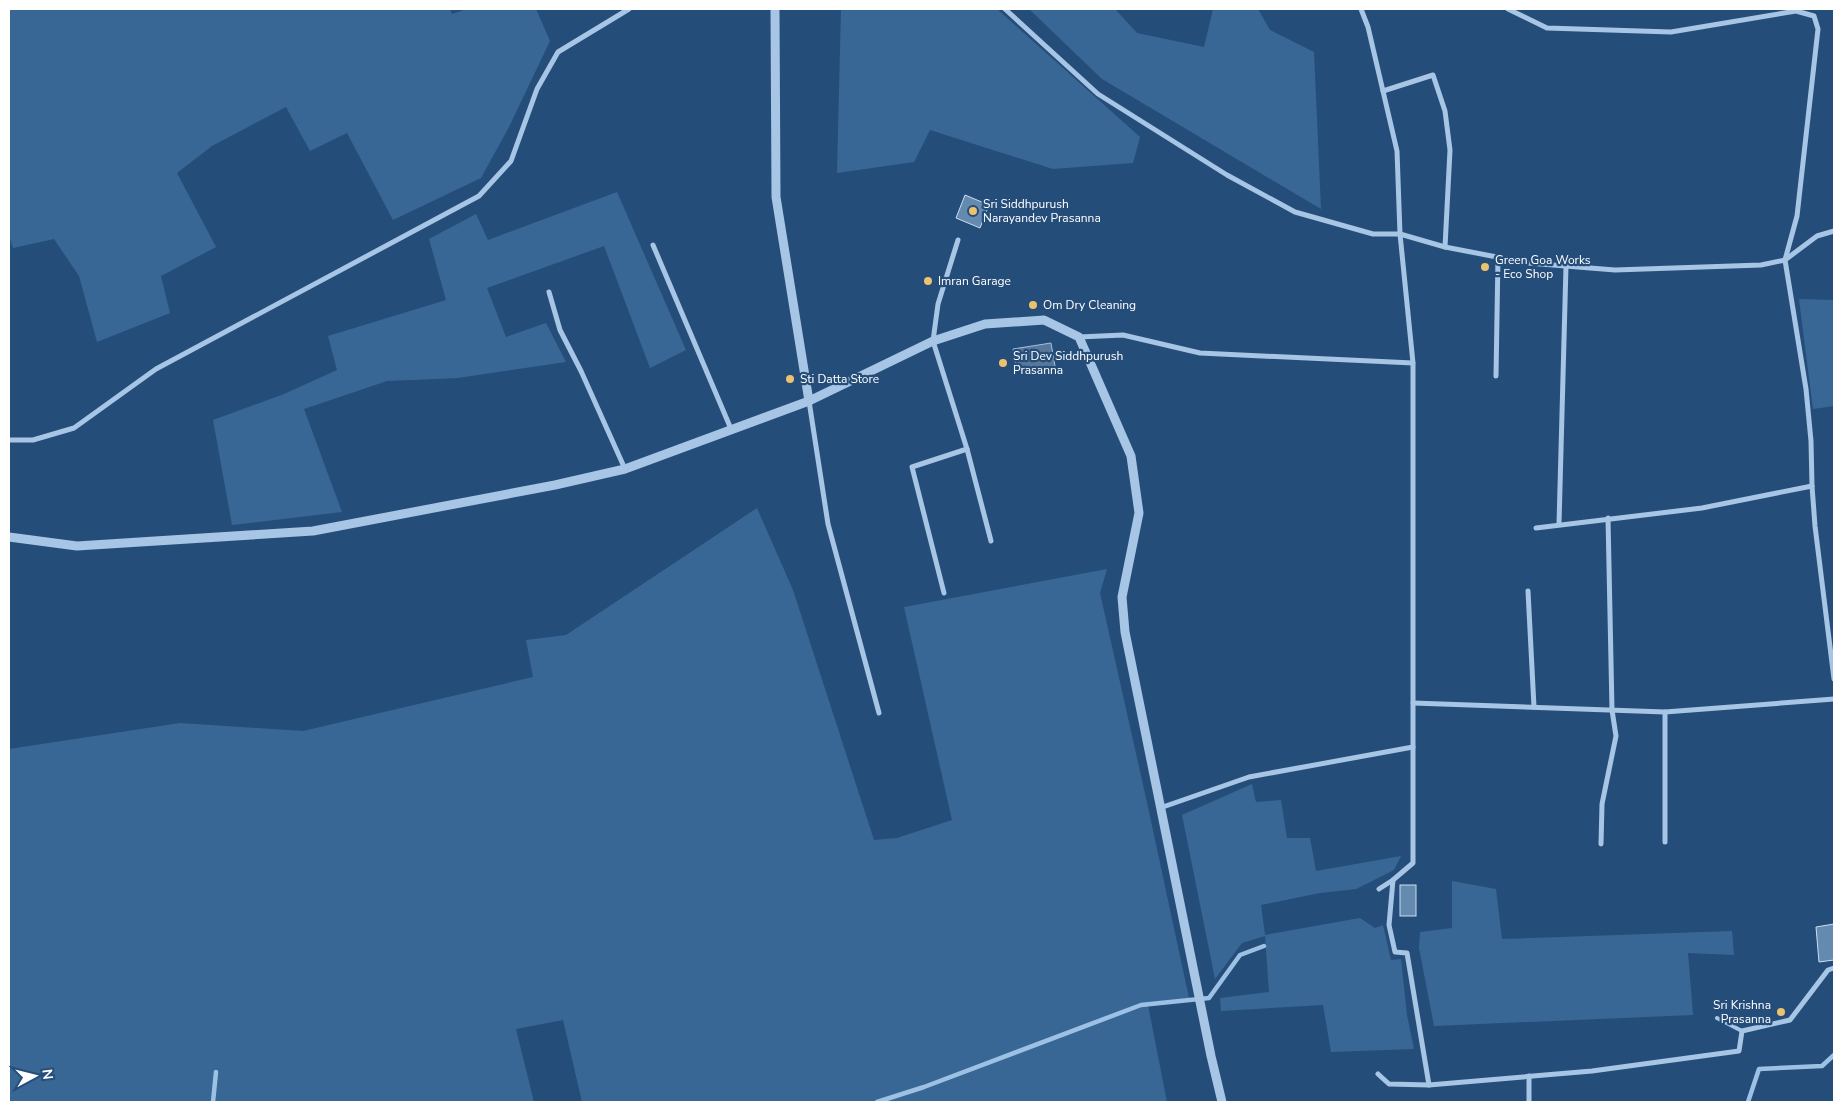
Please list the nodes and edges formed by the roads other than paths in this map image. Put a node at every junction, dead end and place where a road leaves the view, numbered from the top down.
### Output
1 (629, 9) edge
2 (775, 9) edge
3 (1005, 9) edge
4 (1361, 9) edge
5 (1508, 9) edge
6 (1383, 91) junction
7 (1834, 231) edge
8 (1400, 234) junction
9 (958, 240) dead end
10 (653, 245) dead end
11 (1445, 247) junction
12 (1498, 257) junction
13 (1785, 260) junction
14 (1566, 266) junction
15 (549, 292) dead end
16 (1079, 337) junction
17 (933, 341) junction
18 (1413, 363) junction
19 (1496, 376) dead end
20 (809, 401) junction
21 (731, 430) junction
22 (9, 440) edge
23 (967, 448) junction
24 (625, 469) junction
25 (1812, 486) junction
26 (1608, 518) junction
27 (1559, 524) junction
28 (1536, 528) dead end
29 (9, 537) edge
30 (991, 541) dead end
31 (1528, 591) dead end
32 (944, 593) dead end
33 (1834, 679) edge
34 (1834, 698) edge
35 (1413, 703) junction
36 (1534, 707) junction
37 (1612, 710) junction
38 (1665, 712) junction
39 (879, 713) dead end
40 (1413, 747) junction
41 (1160, 808) junction
42 (1665, 842) dead end
43 (1601, 844) dead end
44 (1393, 880) junction
45 (1378, 889) dead end
46 (1834, 968) edge
47 (1717, 1018) dead end
48 (1742, 1031) junction
49 (1378, 1074) dead end
50 (1529, 1076) junction
51 (1428, 1085) junction
52 (1222, 1102) edge
53 (1529, 1102) edge

1 - 22 street
2 - 20 street
3 - 8 street
4 - 6 street
5 - 13 street
6 - 8 street
6 - 11 street
7 - 13 street
8 - 11 street
8 - 18 street
9 - 17 street
10 - 21 street
11 - 12 street
12 - 14 street
12 - 19 street
13 - 14 street
13 - 25 street
14 - 27 street
15 - 24 street
16 - 17 street
16 - 18 street
16 - 41 street
17 - 20 street
17 - 23 street
18 - 35 street
20 - 21 street
20 - 39 street
21 - 24 street
23 - 30 street
23 - 32 street
24 - 29 street
25 - 26 street
25 - 33 street
26 - 27 street
26 - 37 street
27 - 28 street
31 - 36 street
34 - 38 street
35 - 36 street
35 - 40 street
36 - 37 street
37 - 38 street
37 - 43 street
38 - 42 street
40 - 41 street
40 - 44 street
41 - 52 street
44 - 45 street
44 - 51 street
46 - 48 street
47 - 48 lane
48 - 50 street
49 - 51 street
50 - 51 street
50 - 53 street

